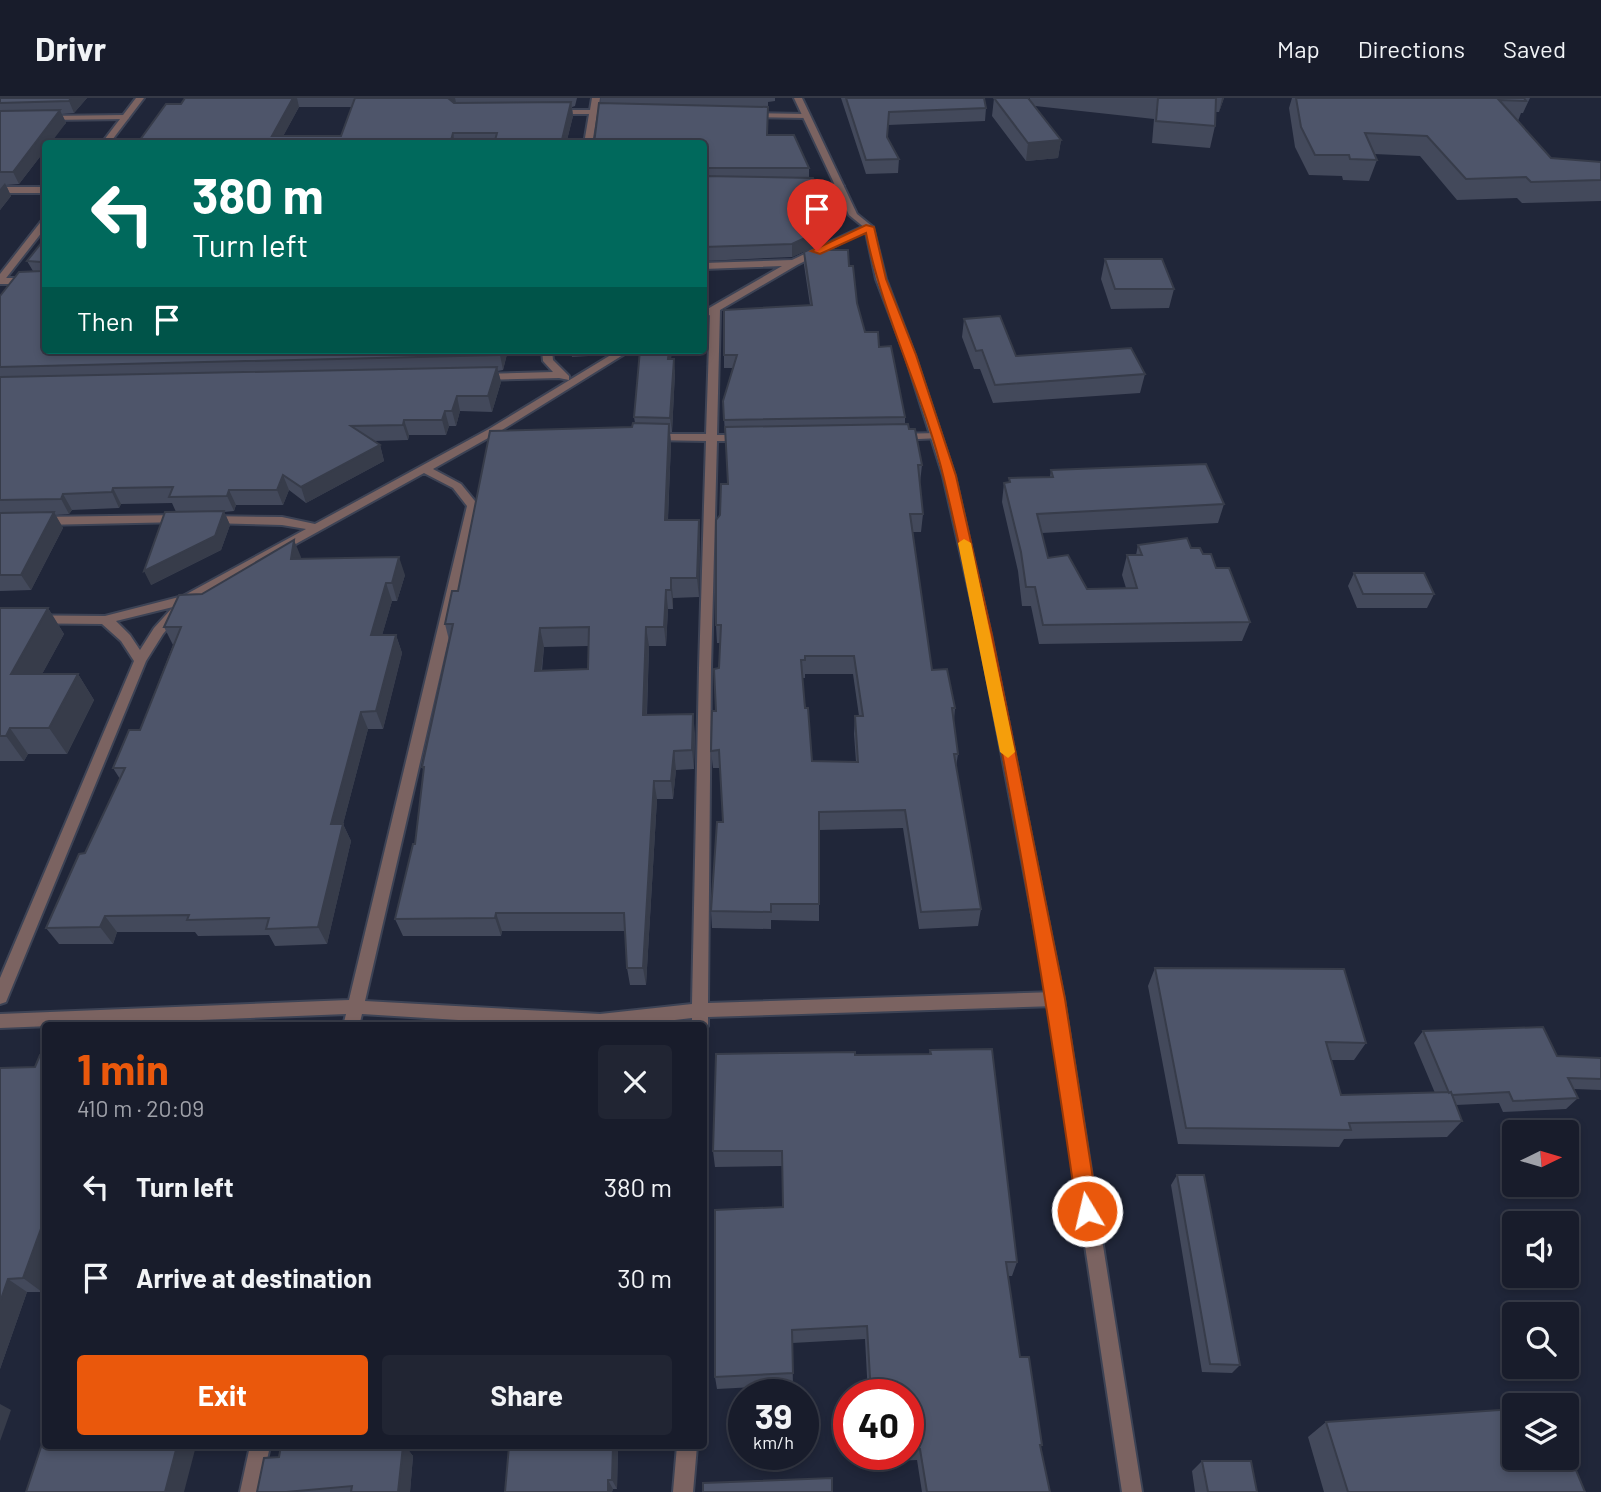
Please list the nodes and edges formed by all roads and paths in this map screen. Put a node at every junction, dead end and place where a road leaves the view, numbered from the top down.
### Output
1 (140, 98) edge
2 (596, 98) edge
3 (798, 98) edge
4 (594, 111) junction
5 (553, 112) edge
6 (620, 112) edge
7 (740, 115) edge
8 (125, 117) junction
9 (806, 117) junction
10 (42, 118) edge
11 (108, 140) edge
12 (588, 140) edge
13 (785, 185) edge
14 (840, 186) junction
15 (42, 190) edge
16 (0, 191) edge
17 (42, 226) edge
18 (869, 227) junction
19 (794, 263) junction
20 (707, 266) edge
21 (0, 281) edge
22 (42, 281) edge
23 (715, 310) junction
24 (707, 313) edge
25 (547, 354) edge
26 (620, 354) edge
27 (560, 375) junction
28 (464, 377) edge
29 (576, 383) junction
30 (493, 431) junction
31 (520, 432) edge
32 (937, 436) junction
33 (643, 437) edge
34 (883, 437) edge
35 (749, 438) edge
36 (711, 439) junction
37 (423, 468) junction
38 (28, 521) edge
39 (314, 527) junction
40 (187, 598) junction
41 (0, 619) edge
42 (105, 620) junction
43 (140, 661) junction
44 (0, 997) edge
45 (1056, 999) junction
46 (355, 1007) junction
47 (700, 1018) edge
48 (0, 1021) edge
49 (352, 1022) edge
50 (259, 1449) edge
51 (687, 1449) edge
52 (250, 1492) edge
53 (683, 1492) edge
54 (1132, 1492) edge

1 - 8 street
2 - 4 street
3 - 9 street
4 - 5 street
4 - 6 street
4 - 12 street
7 - 9 street
8 - 10 street
8 - 11 street
9 - 14 street
13 - 14 street
14 - 18 street
15 - 16 street
17 - 21 street
18 - 19 street
18 - 32 street
19 - 20 street
19 - 23 street
21 - 22 street
23 - 24 street
23 - 36 street
25 - 27 street
26 - 29 street
27 - 28 street
27 - 29 street
29 - 30 street
30 - 31 street
30 - 37 street
32 - 34 street
32 - 45 street
33 - 36 street
35 - 36 street
36 - 47 street
37 - 39 street
37 - 46 street
38 - 39 street
39 - 40 street
40 - 42 street
40 - 43 street
41 - 42 street
42 - 43 street
43 - 44 street
45 - 47 street
45 - 54 street
46 - 47 street
46 - 48 street
46 - 49 street
50 - 52 street
51 - 53 street

